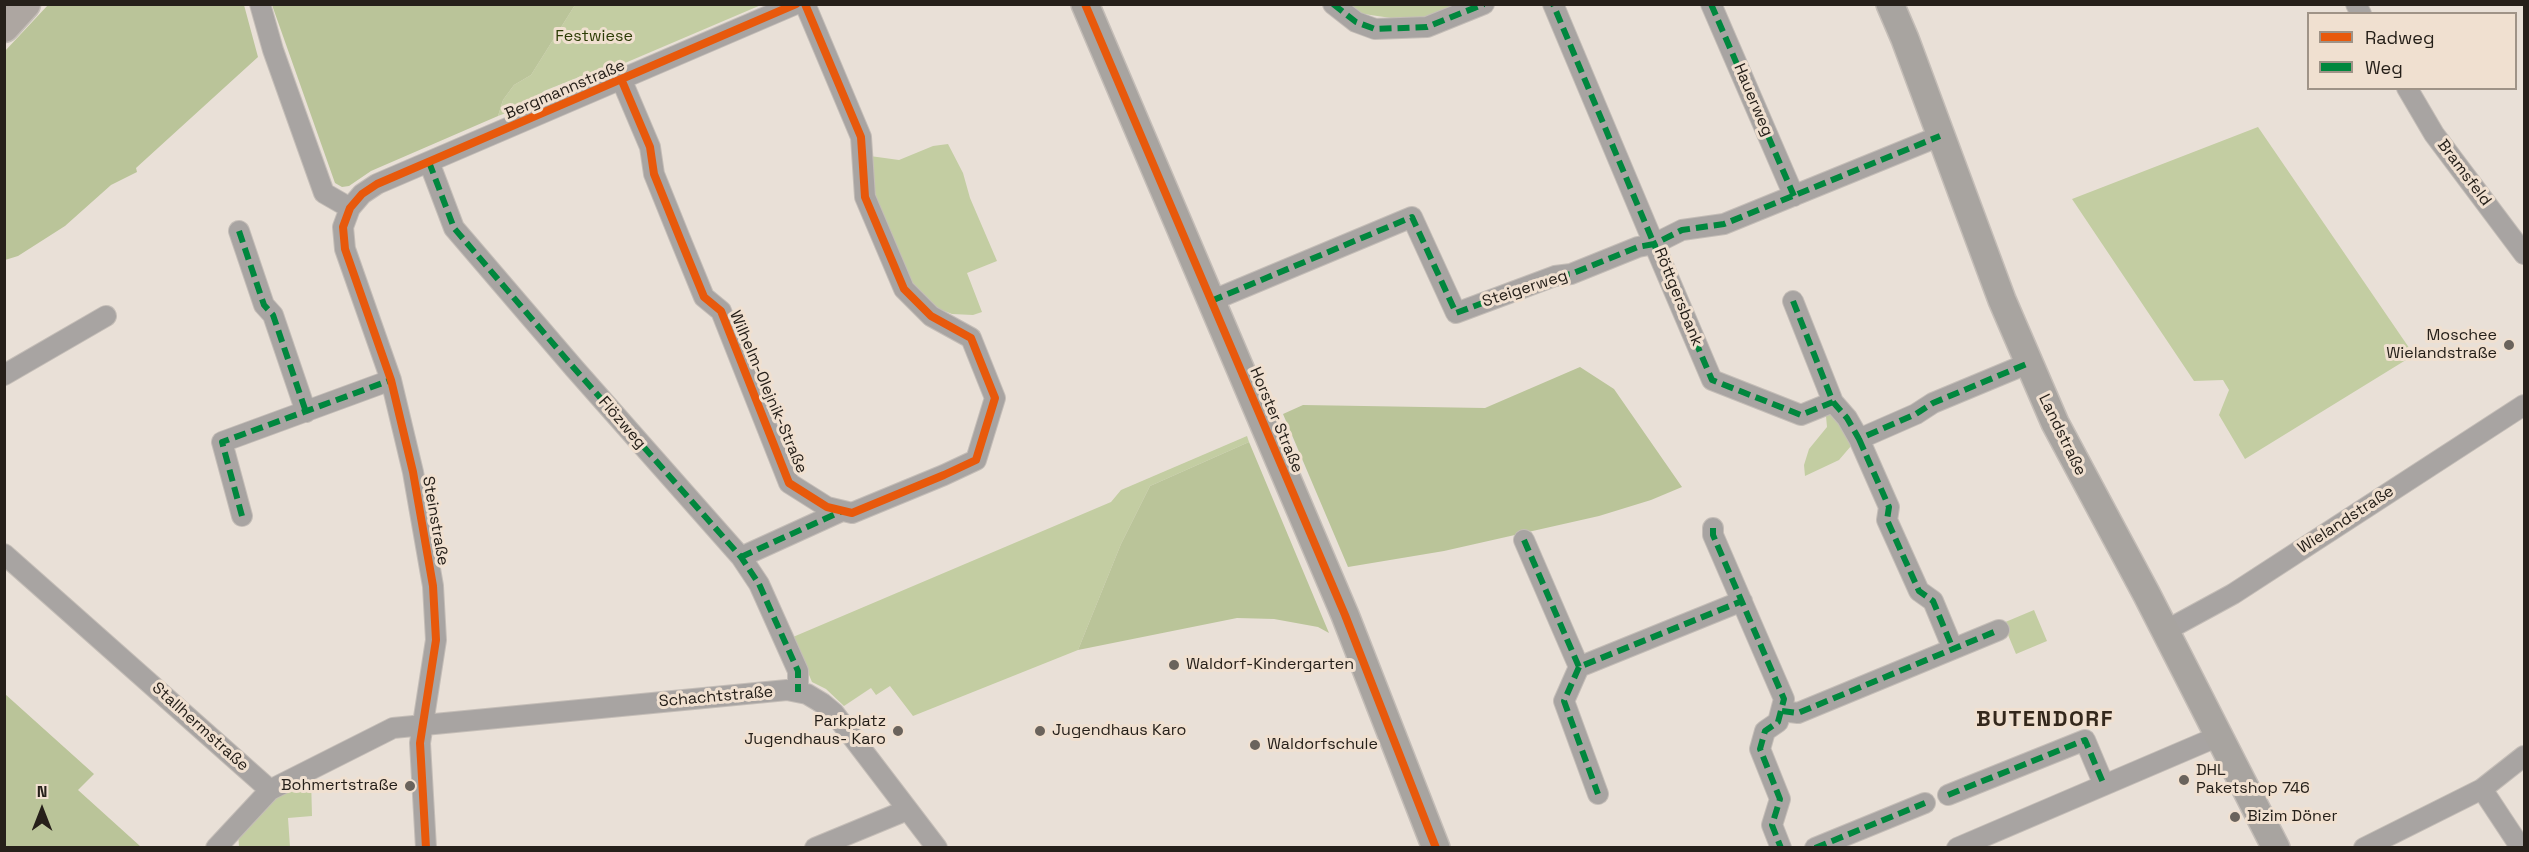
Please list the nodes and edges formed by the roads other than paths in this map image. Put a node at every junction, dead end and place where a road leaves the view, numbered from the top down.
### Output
1 (25, 4) edge
2 (260, 4) edge
3 (796, 4) edge
4 (805, 4) edge
5 (1085, 4) edge
6 (1333, 4) edge
7 (1484, 4) edge
8 (1553, 4) edge
9 (1711, 4) edge
10 (1890, 4) edge
11 (4, 27) edge
12 (622, 81) junction
13 (2408, 90) edge
14 (1940, 136) junction
15 (429, 162) junction
16 (1794, 196) junction
17 (350, 208) junction
18 (239, 231) dead end
19 (1653, 244) junction
20 (2524, 254) edge
21 (1211, 301) junction
22 (1793, 301) dead end
23 (106, 316) dead end
24 (2029, 363) junction
25 (4, 375) edge
26 (391, 380) junction
27 (1833, 402) junction
28 (2524, 405) edge
29 (306, 412) junction
30 (1859, 440) junction
31 (843, 511) junction
32 (242, 516) dead end
33 (1713, 528) dead end
34 (1524, 540) dead end
35 (4, 554) edge
36 (741, 557) junction
37 (1742, 601) junction
38 (1999, 630) dead end
39 (2165, 631) junction
40 (1953, 649) junction
41 (1579, 667) junction
42 (798, 692) junction
43 (1782, 711) junction
44 (423, 725) junction
45 (2219, 736) junction
46 (2524, 756) edge
47 (2104, 785) junction
48 (2482, 789) junction
49 (270, 790) junction
50 (1598, 794) dead end
51 (1947, 795) dead end
52 (1925, 803) dead end
53 (907, 810) junction
54 (216, 848) edge
55 (426, 848) edge
56 (815, 848) edge
57 (937, 848) edge
58 (1436, 848) edge
59 (1780, 848) edge
60 (1815, 848) edge
61 (1957, 848) edge
62 (2276, 848) edge
63 (2364, 848) edge
64 (2521, 848) edge

1 - 11 main road
2 - 17 street
3 - 12 street, Bergmannstraße
4 - 31 street
5 - 21 street, Horster Straße
6 - 7 street
8 - 19 street
9 - 16 street, Hauerweg
10 - 14 street, Landstraße
12 - 15 street, Bergmannstraße
12 - 31 street, Wilhelm-Olejnik-Straße
13 - 20 street, Bramsfeld
14 - 16 street, Röttgersbank
14 - 24 street, Landstraße
15 - 17 street, Bergmannstraße
15 - 36 street, Flözweg
16 - 19 street, Röttgersbank
17 - 26 street, Steinstraße
18 - 29 street
19 - 21 street, Steigerweg
19 - 27 street, Röttgersbank
21 - 58 street, Horster Straße
22 - 27 street
23 - 25 street
24 - 30 street
24 - 39 street, Landstraße
26 - 29 street
26 - 44 street, Steinstraße
27 - 30 street
28 - 39 street, Wielandstraße
29 - 32 street
30 - 40 street
31 - 36 street
33 - 37 street
34 - 41 street
35 - 49 street, Stallhermstraße
36 - 42 street, Flözweg
37 - 41 street
37 - 43 street
38 - 40 street
39 - 45 street, Landstraße
40 - 43 street
41 - 50 street
42 - 44 street, Schachtstraße
42 - 53 street, Schachtstraße
43 - 59 street
44 - 49 street
44 - 55 street, Steinstraße
45 - 47 street
45 - 62 street, Landstraße
46 - 48 street
47 - 51 street
47 - 61 street
48 - 63 street
48 - 64 street
49 - 54 street
52 - 60 street
53 - 56 street
53 - 57 street, Schachtstraße

